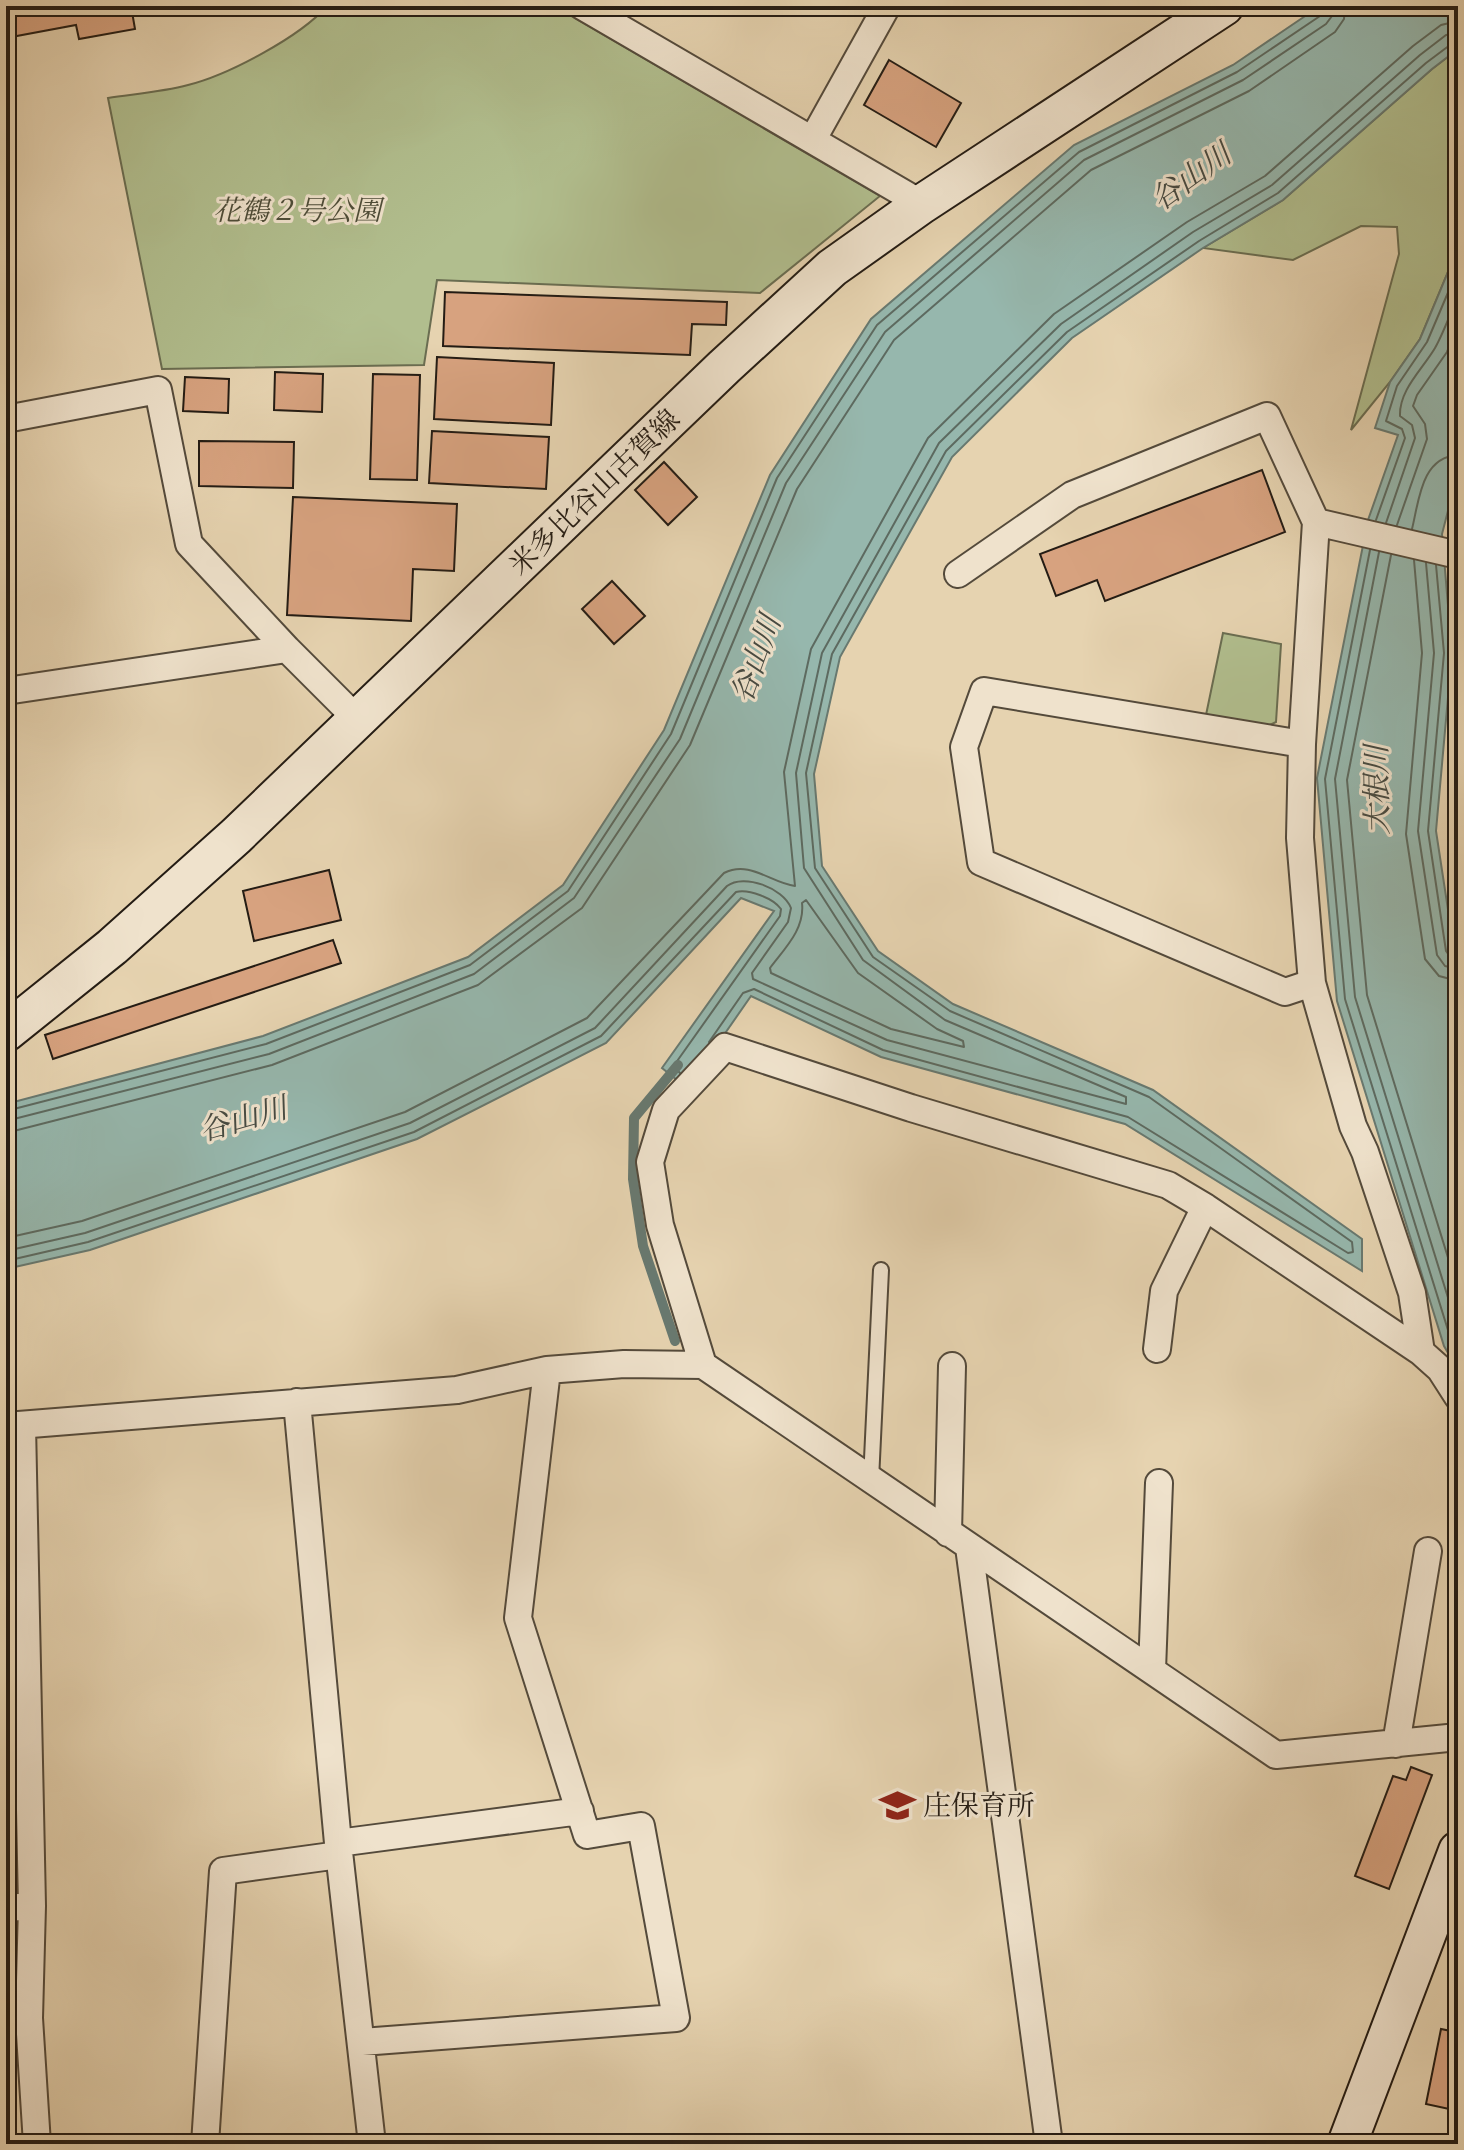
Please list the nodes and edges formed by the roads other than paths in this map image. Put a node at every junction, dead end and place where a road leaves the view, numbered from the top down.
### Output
1 (582, 6) edge
2 (887, 6) edge
3 (1224, 6) edge
4 (813, 139) junction
5 (922, 204) junction
6 (6, 419) edge
7 (1316, 522) junction
8 (1458, 555) edge
9 (958, 574) dead end
10 (287, 649) junction
11 (6, 691) edge
12 (358, 720) junction
13 (1302, 744) junction
14 (1312, 983) junction
15 (6, 1032) edge
16 (1205, 1207) junction
17 (881, 1270) dead end
18 (1157, 1349) dead end
19 (1421, 1352) junction
20 (703, 1365) junction
21 (952, 1366) dead end
22 (547, 1370) junction
23 (1458, 1397) edge
24 (297, 1402) junction
25 (14, 1425) edge
26 (871, 1480) junction
27 (1159, 1483) dead end
28 (959, 1540) junction
29 (1428, 1551) dead end
30 (1152, 1670) junction
31 (1458, 1737) edge
32 (1396, 1744) junction
33 (580, 1811) junction
34 (338, 1849) junction
35 (1458, 1851) edge
36 (19, 1907) edge
37 (362, 2042) junction
38 (37, 2144) edge
39 (205, 2144) edge
40 (372, 2144) edge
41 (1049, 2144) edge
42 (1347, 2144) edge

1 - 4 street
2 - 4 street
3 - 5 main road, 米多比谷山古賀線
4 - 5 street
5 - 12 main road, 米多比谷山古賀線
6 - 10 street
7 - 8 street
7 - 9 street
7 - 13 street
10 - 11 street
10 - 12 street
12 - 15 main road, 米多比谷山古賀線
13 - 14 street
13 - 14 street
14 - 19 street
16 - 18 street
16 - 19 street
16 - 20 street
17 - 26 lane
19 - 23 street
20 - 22 street
20 - 26 street
21 - 28 street
22 - 24 street
22 - 33 street
24 - 25 street
24 - 34 street
25 - 36 street
26 - 28 street
27 - 30 street
28 - 30 street
28 - 41 street
29 - 32 street
30 - 32 street
31 - 32 street
33 - 34 street
33 - 37 street
34 - 37 street
34 - 39 street
35 - 42 main road
36 - 38 street
37 - 40 street

